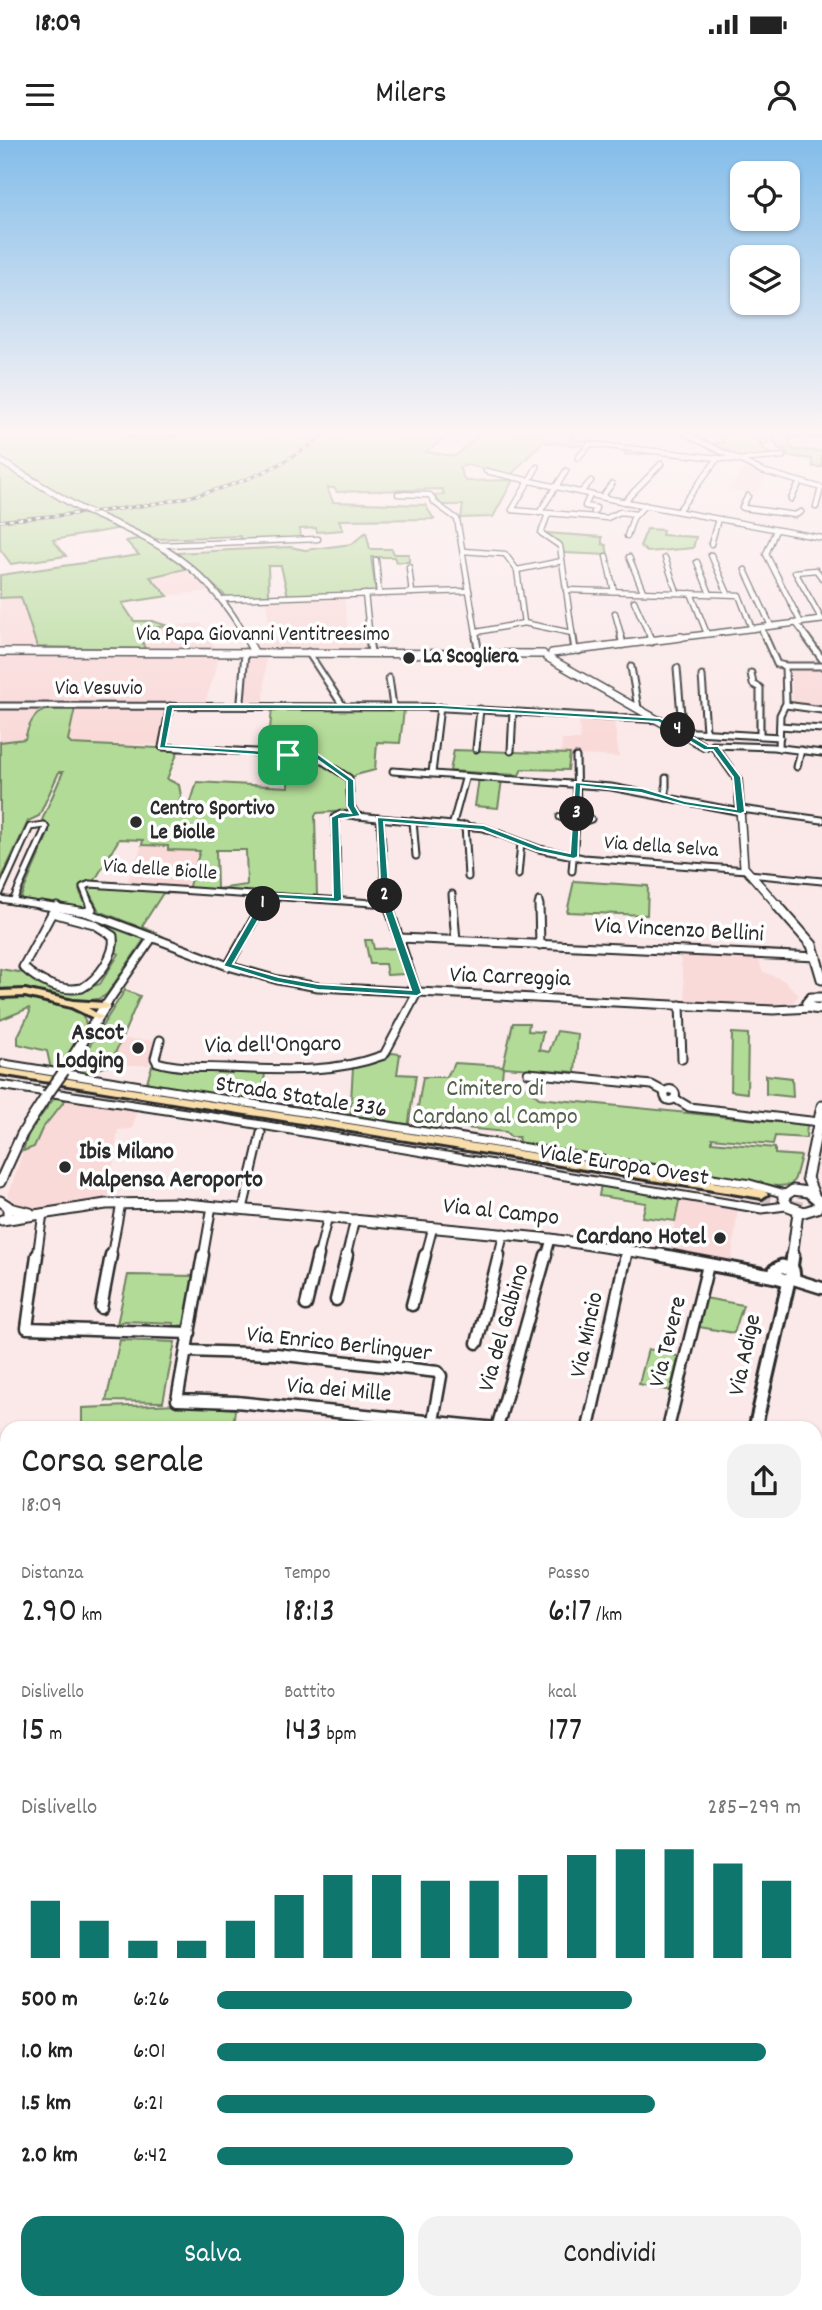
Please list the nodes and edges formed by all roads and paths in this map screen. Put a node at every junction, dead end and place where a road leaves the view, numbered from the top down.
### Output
1 (139, 534) edge
2 (460, 534) edge
3 (541, 534) edge
4 (714, 534) edge
5 (772, 534) edge
6 (802, 534) edge
7 (822, 538) edge
8 (318, 539) dead end
9 (711, 544) dead end
10 (162, 545) junction
11 (463, 551) junction
12 (710, 555) dead end
13 (606, 556) dead end
14 (629, 557) dead end
15 (665, 558) dead end
16 (376, 560) dead end
17 (562, 561) junction
18 (697, 562) dead end
19 (409, 567) dead end
20 (517, 570) junction
21 (745, 570) dead end
22 (822, 578) edge
23 (566, 590) junction
24 (469, 591) junction
25 (614, 591) junction
26 (643, 591) junction
27 (412, 593) junction
28 (677, 593) junction
29 (691, 593) junction
30 (710, 593) junction
31 (365, 594) junction
32 (379, 594) junction
33 (728, 594) junction
34 (223, 600) junction
35 (634, 601) dead end
36 (615, 613) dead end
37 (822, 620) edge
38 (524, 622) junction
39 (799, 623) junction
40 (771, 626) junction
41 (761, 628) junction
42 (752, 629) junction
43 (477, 632) junction
44 (572, 633) junction
45 (707, 634) junction
46 (652, 642) junction
47 (623, 645) junction
48 (577, 651) junction
49 (0, 652) edge
50 (245, 652) junction
51 (254, 652) junction
52 (308, 652) junction
53 (371, 653) junction
54 (479, 654) junction
55 (549, 656) junction
56 (822, 659) edge
57 (785, 666) junction
58 (822, 666) edge
59 (631, 667) dead end
60 (677, 668) dead end
61 (751, 673) dead end
62 (702, 676) dead end
63 (388, 678) dead end
64 (240, 704) junction
65 (786, 705) junction
66 (0, 706) edge
67 (170, 706) junction
68 (343, 706) junction
69 (393, 706) junction
70 (440, 707) junction
71 (638, 708) junction
72 (480, 709) junction
73 (822, 710) edge
74 (513, 711) junction
75 (660, 720) junction
76 (780, 726) junction
77 (822, 729) edge
78 (679, 731) junction
79 (706, 731) junction
80 (760, 734) junction
81 (780, 737) junction
82 (711, 747) junction
83 (779, 748) junction
84 (476, 749) dead end
85 (801, 750) junction
86 (511, 751) dead end
87 (822, 753) edge
88 (576, 757) dead end
89 (797, 767) dead end
90 (393, 771) dead end
91 (432, 773) junction
92 (666, 778) dead end
93 (465, 779) dead end
94 (577, 783) junction
95 (666, 799) junction
96 (577, 811) junction
97 (741, 811) junction
98 (357, 816) junction
99 (380, 819) junction
100 (822, 820) edge
101 (413, 821) junction
102 (453, 823) junction
103 (577, 824) junction
104 (465, 825) junction
105 (521, 843) junction
106 (416, 856) dead end
107 (574, 857) junction
108 (572, 871) dead end
109 (748, 872) junction
110 (518, 875) dead end
111 (468, 877) dead end
112 (822, 881) edge
113 (0, 893) edge
114 (452, 894) dead end
115 (268, 895) junction
116 (0, 899) edge
117 (338, 900) junction
118 (13, 901) junction
119 (539, 901) dead end
120 (386, 902) junction
121 (55, 909) junction
122 (85, 912) junction
123 (152, 938) junction
124 (400, 938) junction
125 (456, 940) junction
126 (540, 945) junction
127 (817, 957) junction
128 (228, 966) junction
129 (822, 982) edge
130 (417, 993) junction
131 (0, 994) edge
132 (73, 1004) junction
133 (680, 1005) junction
134 (817, 1005) edge
135 (105, 1006) junction
136 (98, 1017) junction
137 (160, 1040) dead end
138 (682, 1059) dead end
139 (1, 1068) edge
140 (528, 1073) dead end
141 (0, 1078) edge
142 (43, 1081) junction
143 (0, 1085) edge
144 (822, 1106) edge
145 (820, 1123) edge
146 (261, 1133) dead end
147 (807, 1178) junction
148 (0, 1182) edge
149 (789, 1192) junction
150 (815, 1196) junction
151 (761, 1197) tunnel mouth
152 (3, 1201) edge
153 (121, 1203) junction
154 (212, 1206) junction
155 (786, 1206) junction
156 (243, 1209) junction
157 (798, 1212) junction
158 (40, 1214) junction
159 (328, 1216) junction
160 (355, 1219) junction
161 (1, 1220) edge
162 (433, 1227) junction
163 (504, 1233) junction
164 (551, 1239) junction
165 (627, 1249) junction
166 (708, 1265) junction
167 (785, 1274) junction
168 (822, 1287) edge
169 (336, 1300) dead end
170 (412, 1305) dead end
171 (306, 1306) dead end
172 (101, 1308) dead end
173 (190, 1333) junction
174 (477, 1343) dead end
175 (187, 1351) junction
176 (433, 1421) joint
177 (498, 1421) edge
178 (590, 1421) edge
179 (669, 1421) edge
180 (757, 1421) edge

1 - 10 street, bridge
2 - 11 street
3 - 17 street
4 - 9 street
5 - 39 street
6 - 7 street
8 - 10 street
10 - 34 street
11 - 20 street
11 - 24 street
12 - 33 street
13 - 25 street
14 - 26 street
15 - 28 street
16 - 32 street
17 - 20 street
17 - 23 street
18 - 30 street
19 - 27 street
20 - 38 street
21 - 40 street
22 - 37 street
23 - 25 street
23 - 44 street
24 - 27 street
24 - 43 street
25 - 26 street
26 - 28 street
27 - 32 street
28 - 29 street
29 - 30 street
29 - 45 street
30 - 33 street
31 - 32 street
31 - 34 street
31 - 53 street
33 - 42 street
34 - 51 street
35 - 46 street
36 - 47 street
37 - 39 street, Via Papa Giovanni Ventitreesimo
38 - 43 street
38 - 44 street
39 - 40 street, Via Papa Giovanni Ventitreesimo
39 - 56 street
40 - 41 street, Via Papa Giovanni Ventitreesimo
41 - 42 street, Via Papa Giovanni Ventitreesimo
41 - 57 street
42 - 45 street, Via Papa Giovanni Ventitreesimo
43 - 54 street
44 - 48 street
45 - 46 street, Via Papa Giovanni Ventitreesimo
46 - 47 street, Via Papa Giovanni Ventitreesimo
47 - 48 street, Via Papa Giovanni Ventitreesimo
48 - 55 street, Via Papa Giovanni Ventitreesimo
49 - 50 street, Via Papa Giovanni Ventitreesimo
50 - 51 street, Via Papa Giovanni Ventitreesimo
50 - 64 street
51 - 52 street, Via Papa Giovanni Ventitreesimo
52 - 53 street, Via Papa Giovanni Ventitreesimo
52 - 68 street
53 - 54 street, Via Papa Giovanni Ventitreesimo
54 - 55 street, Via Papa Giovanni Ventitreesimo
55 - 71 street
57 - 58 street
57 - 65 street
59 - 71 street
60 - 78 street
61 - 80 street
62 - 79 street
63 - 69 street
64 - 67 street, Via Vesuvio
64 - 68 street, Via Vesuvio
65 - 73 street
65 - 76 street
66 - 67 street, Via Vesuvio
67 - 98 street
68 - 69 street, Via Vesuvio
69 - 70 street, Via Vesuvio
70 - 72 street, Via Vesuvio
70 - 91 street
71 - 75 street
72 - 74 street, Via Vesuvio
72 - 84 street
74 - 75 street, Via Vesuvio
74 - 86 street
75 - 78 street
76 - 77 street
76 - 81 street
78 - 79 street
78 - 82 street
79 - 80 street
80 - 81 street
81 - 83 street
82 - 83 street
82 - 97 street
83 - 85 street
85 - 87 street
85 - 89 street
88 - 94 street
90 - 91 street
91 - 94 street
92 - 95 street
93 - 102 street
94 - 95 street
94 - 96 street
95 - 97 street
96 - 103 street
96 - 103 street
96 - 103 street
97 - 100 street
97 - 109 street
98 - 99 street, Via della Selva
98 - 117 street
99 - 101 street, Via della Selva
99 - 120 street
101 - 102 street, Via della Selva
101 - 106 street
102 - 104 street, Via della Selva
103 - 107 street
104 - 105 street, Via della Selva
104 - 111 street
105 - 107 street, Via della Selva
105 - 110 street
107 - 108 street, Via della Selva
107 - 109 street, Via della Selva
109 - 112 street, Via della Selva
109 - 127 street
113 - 118 street
114 - 125 street
115 - 117 street, Via delle Biolle
115 - 122 street, Via delle Biolle
115 - 128 street
116 - 118 street, Via Carreggia
117 - 120 street, Via delle Biolle
118 - 121 street, Via Carreggia
119 - 126 street
120 - 124 street
121 - 121 street, Via Carreggia
121 - 122 street, Via Carreggia
122 - 123 street, Via Carreggia
123 - 128 street, Via Carreggia
123 - 135 street
124 - 125 street, Via Vincenzo Bellini
124 - 130 street
125 - 126 street, Via Vincenzo Bellini
126 - 127 street, Via Vincenzo Bellini
127 - 129 street
128 - 130 street, Via Carreggia
129 - 134 street
130 - 133 street, Via Carreggia
130 - 137 street, Via dell'Ongaro
131 - 132 highway
132 - 135 highway
132 - 136 highway
133 - 134 street, Via Carreggia
133 - 138 street
135 - 136 street
136 - 148 street, bridge
139 - 142 highway, Strada Statale 336
139 - 149 street, Viale Europa Ovest
140 - 145 street
141 - 142 highway, Strada Statale 336
142 - 151 highway, Strada Statale 336
143 - 155 street, Viale Europa Ovest
144 - 145 street
145 - 147 street
146 - 156 street
147 - 149 street
147 - 150 street
149 - 150 street
149 - 155 street
150 - 157 street
152 - 158 street, Via al Campo
152 - 161 street, Via al Campo
153 - 154 street, Via al Campo
153 - 158 street, Via al Campo
153 - 172 street
154 - 156 street, Via al Campo
154 - 173 street
155 - 157 street
156 - 159 street, Via al Campo
157 - 167 street, Via Adige
158 - 161 street, Via al Campo
158 - 173 street
159 - 160 street, Via al Campo
159 - 171 street
160 - 162 street, Via al Campo
160 - 169 street
162 - 163 street, Via al Campo
162 - 170 street
163 - 164 street, Via al Campo
163 - 174 street
164 - 165 street, Via al Campo
164 - 177 street, Via del Galbino
165 - 166 street, Via al Campo
165 - 178 street, Via Mincio
166 - 167 street, Via al Campo
166 - 179 street, Via Tevere
167 - 168 street
167 - 180 street, Via Adige
173 - 175 street
175 - 176 street, Via Enrico Berlinguer
175 - 176 street, Via dei Mille

